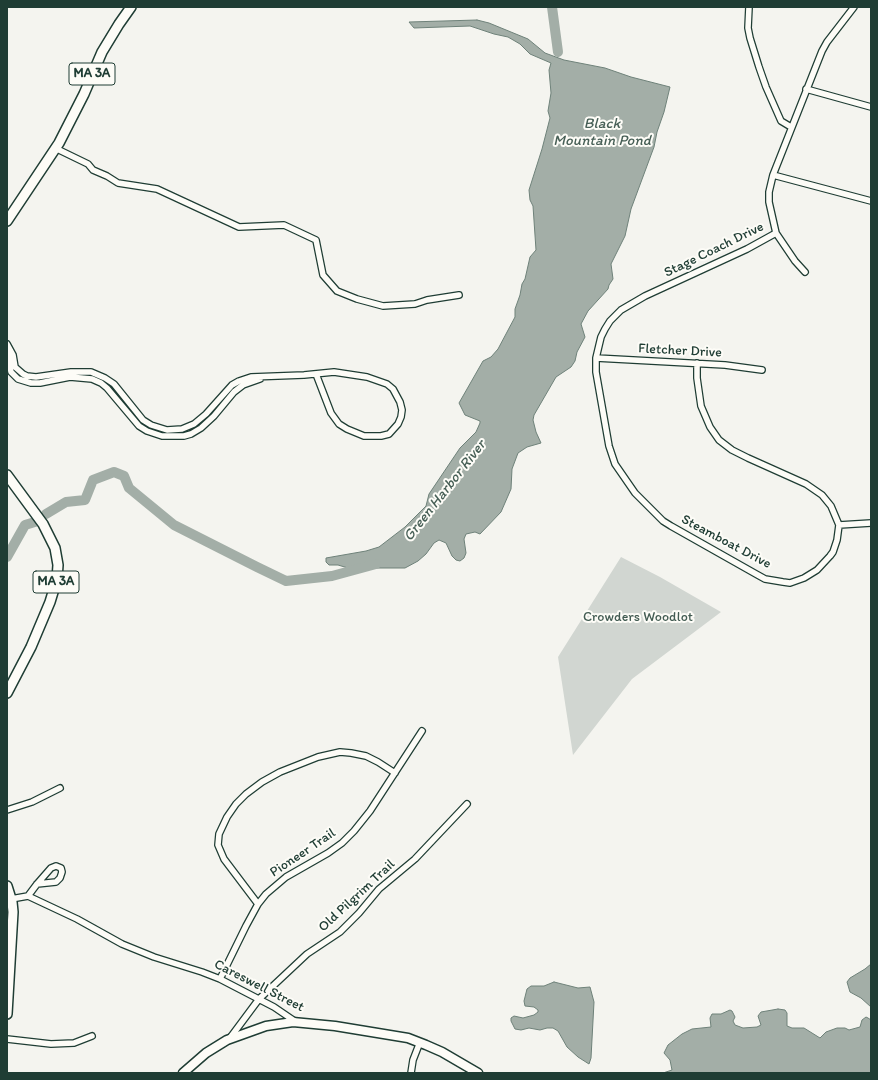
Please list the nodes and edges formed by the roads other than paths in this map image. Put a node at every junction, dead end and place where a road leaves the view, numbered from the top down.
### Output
1 (131, 7) edge
2 (749, 7) edge
3 (854, 7) edge
4 (806, 89) junction
5 (871, 107) edge
6 (791, 127) junction
7 (56, 146) junction
8 (773, 175) junction
9 (871, 201) edge
10 (7, 221) edge
11 (776, 233) junction
12 (806, 272) dead end
13 (459, 295) dead end
14 (7, 344) edge
15 (7, 352) edge
16 (596, 358) junction
17 (697, 363) junction
18 (762, 370) dead end
19 (316, 374) junction
20 (282, 376) junction
21 (55, 377) junction
22 (105, 378) junction
23 (40, 380) junction
24 (101, 383) junction
25 (226, 392) junction
26 (230, 398) junction
27 (134, 410) junction
28 (128, 414) junction
29 (180, 429) junction
30 (180, 436) junction
31 (8, 480) edge
32 (871, 523) edge
33 (839, 525) junction
34 (7, 693) edge
35 (422, 731) dead end
36 (395, 773) junction
37 (60, 788) dead end
38 (467, 804) dead end
39 (7, 810) edge
40 (37, 884) dead end
41 (7, 886) edge
42 (28, 896) junction
43 (11, 899) junction
44 (258, 904) junction
45 (220, 979) junction
46 (259, 999) junction
47 (7, 1014) edge
48 (298, 1023) junction
49 (92, 1036) dead end
50 (230, 1038) junction
51 (7, 1039) edge
52 (420, 1042) junction
53 (183, 1073) edge
54 (411, 1073) edge
55 (478, 1073) edge

1 - 7 main road, MA 3A
2 - 6 street
3 - 4 street, Stage Coach Drive
4 - 5 street
4 - 6 street, Stage Coach Drive
6 - 8 street, Stage Coach Drive
7 - 10 main road, MA 3A
7 - 13 street
8 - 9 street
8 - 11 street, Stage Coach Drive
11 - 12 street
11 - 16 street, Stage Coach Drive
14 - 23 street
15 - 23 street
16 - 17 street, Fletcher Drive
16 - 33 street, Steamboat Drive
17 - 18 street, Fletcher Drive
17 - 33 street
19 - 19 street
19 - 20 street
20 - 25 street
20 - 26 street
21 - 22 street
21 - 23 street
21 - 24 street
22 - 24 street
22 - 27 street
24 - 28 street
25 - 26 street
25 - 29 street
26 - 30 street
27 - 28 street
27 - 29 street
28 - 30 street
29 - 30 street
31 - 34 main road, MA 3A
32 - 33 street
35 - 36 street, Pioneer Trail
36 - 44 street, Pioneer Trail
36 - 44 street
37 - 39 street
38 - 46 street, Old Pilgrim Trail
40 - 42 street
41 - 43 main road
42 - 43 street
42 - 45 street, Careswell Street
43 - 47 main road
44 - 45 street, Pioneer Trail
45 - 46 street, Careswell Street
46 - 48 street, Careswell Street
46 - 50 street, Old Pilgrim Trail
48 - 50 main road
48 - 52 main road, Careswell Street
49 - 51 street
50 - 53 main road
52 - 54 street
52 - 55 main road, Careswell Street

